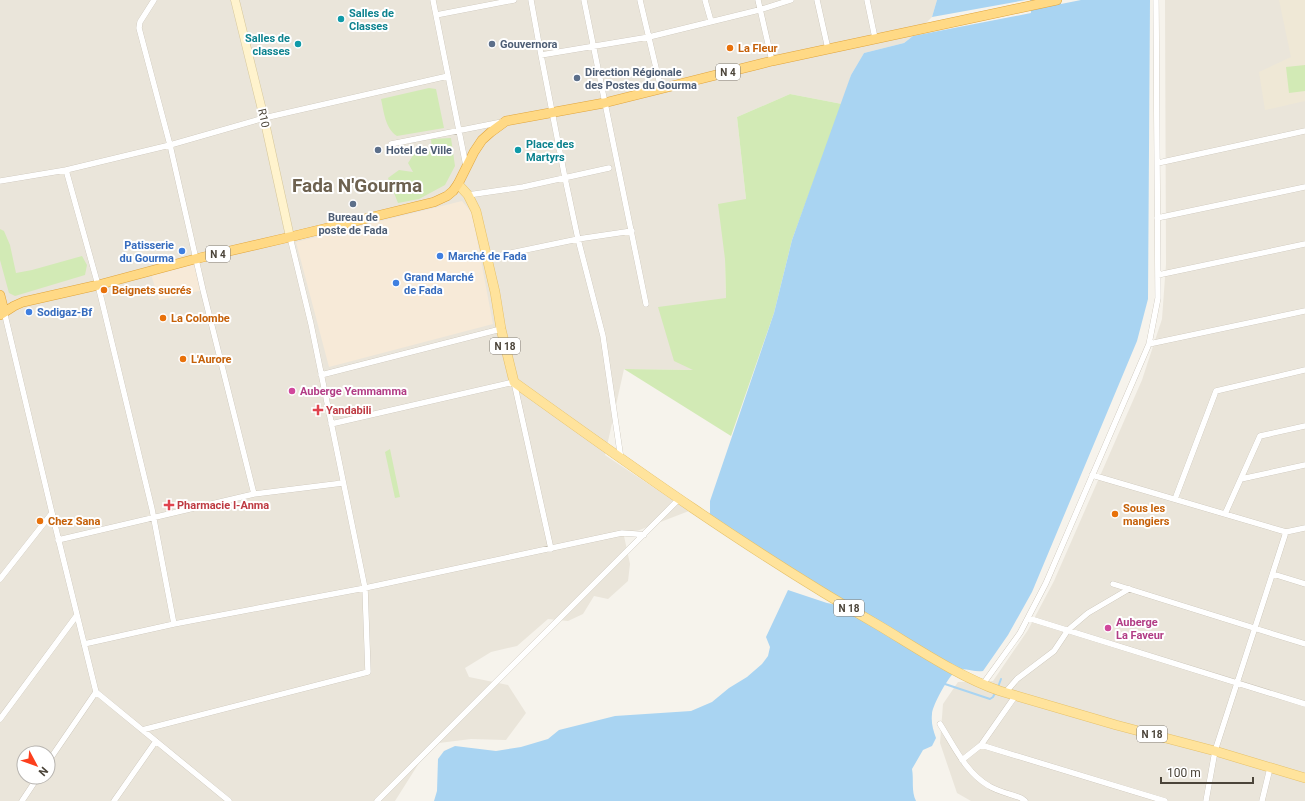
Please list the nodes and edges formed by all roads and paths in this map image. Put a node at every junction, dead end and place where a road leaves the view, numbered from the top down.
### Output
1 (154, 0) edge
2 (235, 0) edge
3 (433, 0) edge
4 (514, 0) edge
5 (532, 0) edge
6 (584, 0) edge
7 (640, 0) edge
8 (705, 0) edge
9 (758, 0) edge
10 (791, 0) edge
11 (817, 0) edge
12 (867, 0) edge
13 (1057, 0) edge
14 (1156, 0) edge
15 (759, 10) junction
16 (436, 15) junction
17 (711, 21) junction
18 (649, 37) junction
19 (875, 38) junction
20 (594, 46) junction
21 (828, 48) junction
22 (541, 55) junction
23 (772, 61) junction
24 (448, 76) junction
25 (661, 88) junction
26 (604, 103) junction
27 (553, 113) junction
28 (264, 118) junction
29 (506, 121) junction
30 (460, 130) junction
31 (1305, 131) edge
32 (390, 144) dead end
33 (170, 145) junction
34 (1158, 163) junction
35 (466, 166) junction
36 (609, 168) dead end
37 (66, 170) junction
38 (565, 178) junction
39 (0, 181) edge
40 (458, 184) junction
41 (1305, 187) edge
42 (468, 195) junction
43 (1157, 218) junction
44 (632, 231) junction
45 (290, 237) junction
46 (578, 239) junction
47 (1305, 244) edge
48 (195, 258) junction
49 (487, 258) junction
50 (1158, 275) junction
51 (98, 285) junction
52 (0, 295) edge
53 (646, 304) dead end
54 (1305, 311) edge
55 (2, 313) edge
56 (501, 329) junction
57 (1148, 344) junction
58 (1305, 370) edge
59 (321, 376) junction
60 (514, 382) junction
61 (331, 424) junction
62 (1305, 426) edge
63 (622, 460) junction
64 (1305, 465) edge
65 (1092, 475) junction
66 (1241, 479) junction
67 (343, 483) junction
68 (254, 494) junction
69 (679, 499) junction
70 (1175, 499) junction
71 (52, 513) junction
72 (1225, 514) junction
73 (154, 518) junction
74 (1305, 528) edge
75 (1286, 532) junction
76 (644, 536) junction
77 (58, 540) junction
78 (550, 549) junction
79 (1273, 574) junction
80 (0, 580) edge
81 (1113, 584) dead end
82 (1305, 584) edge
83 (365, 588) junction
84 (1129, 589) junction
85 (77, 614) junction
86 (1028, 618) junction
87 (174, 624) junction
88 (1255, 628) junction
89 (1068, 630) junction
90 (84, 644) junction
91 (1305, 644) edge
92 (983, 684) junction
93 (1237, 684) junction
94 (999, 691) junction
95 (96, 692) junction
96 (1016, 695) junction
97 (1305, 704) edge
98 (0, 719) edge
99 (940, 724) dead end
100 (142, 730) junction
101 (156, 741) junction
102 (981, 745) junction
103 (56, 750) edge
104 (1215, 751) junction
105 (962, 760) junction
106 (1270, 768) junction
107 (1305, 778) edge
108 (33, 785) edge
109 (22, 801) edge
110 (114, 801) edge
111 (229, 801) edge
112 (377, 801) edge
113 (1025, 801) edge
114 (1165, 801) edge
115 (1206, 801) edge
116 (1262, 801) edge

1 - 33 street
2 - 28 main road, R10
3 - 16 street
4 - 16 street
5 - 22 street
6 - 20 street
7 - 18 street
8 - 17 street
9 - 15 street
10 - 15 street
11 - 21 street
12 - 19 street
13 - 19 highway, N 4
14 - 34 street
15 - 17 street
15 - 23 street
16 - 24 street
17 - 18 street
18 - 20 street
18 - 25 street
19 - 21 highway, N 4
20 - 22 street
20 - 26 street
21 - 23 highway, N 4
22 - 27 street
23 - 25 highway, N 4
24 - 28 street
24 - 30 street
25 - 26 highway, N 4
26 - 27 highway, N 4
26 - 44 street
27 - 29 highway, N 4
27 - 38 street
28 - 33 street
28 - 45 main road, R10
29 - 30 street
29 - 35 highway, N 4
30 - 32 street
30 - 35 street
31 - 34 street
33 - 37 street
33 - 48 street
34 - 43 street
35 - 40 highway, N 4
36 - 38 street
37 - 39 street
37 - 51 street
38 - 42 street
38 - 46 street
40 - 42 main road, N 18
40 - 45 highway, N 4
41 - 43 street
42 - 49 main road, N 18
43 - 50 street
44 - 46 street
44 - 53 street
45 - 48 highway, N 4
45 - 59 street
46 - 49 street
46 - 63 street
47 - 50 street
48 - 51 highway, N 4
48 - 68 street
49 - 56 main road, N 18
50 - 57 street
51 - 55 highway, N 4
51 - 73 street
52 - 55 highway
54 - 57 street
55 - 71 street
56 - 59 street
56 - 60 main road, N 18
57 - 65 street
58 - 70 street
59 - 61 street
60 - 61 street
60 - 63 main road, N 18
60 - 78 street
61 - 67 street
62 - 66 street
63 - 69 main road, N 18
64 - 66 street
65 - 70 street
65 - 86 street
66 - 72 street
67 - 68 street
67 - 83 street
68 - 73 street
69 - 76 street
69 - 92 main road, N 18
70 - 72 street
71 - 77 street
71 - 80 street
72 - 75 street
73 - 77 street
73 - 87 street
74 - 75 street
75 - 79 street
76 - 78 street
76 - 112 street
77 - 85 street
78 - 83 street
79 - 82 street
79 - 88 street
81 - 84 street
83 - 87 street
83 - 100 street
84 - 88 street
84 - 89 street
85 - 90 street
85 - 98 street
86 - 89 street
86 - 92 street
87 - 90 street
88 - 91 street
88 - 93 street
89 - 93 street
89 - 94 street
90 - 95 street
92 - 94 main road, N 18
93 - 97 street
93 - 104 street
94 - 96 main road, N 18
95 - 100 street
95 - 103 street
96 - 102 street
96 - 104 main road, N 18
99 - 105 street
100 - 101 street
101 - 110 street
101 - 111 street
102 - 105 street
102 - 114 street
104 - 106 main road, N 18
104 - 115 street
105 - 113 street
106 - 107 main road, N 18
106 - 116 street
108 - 109 street

